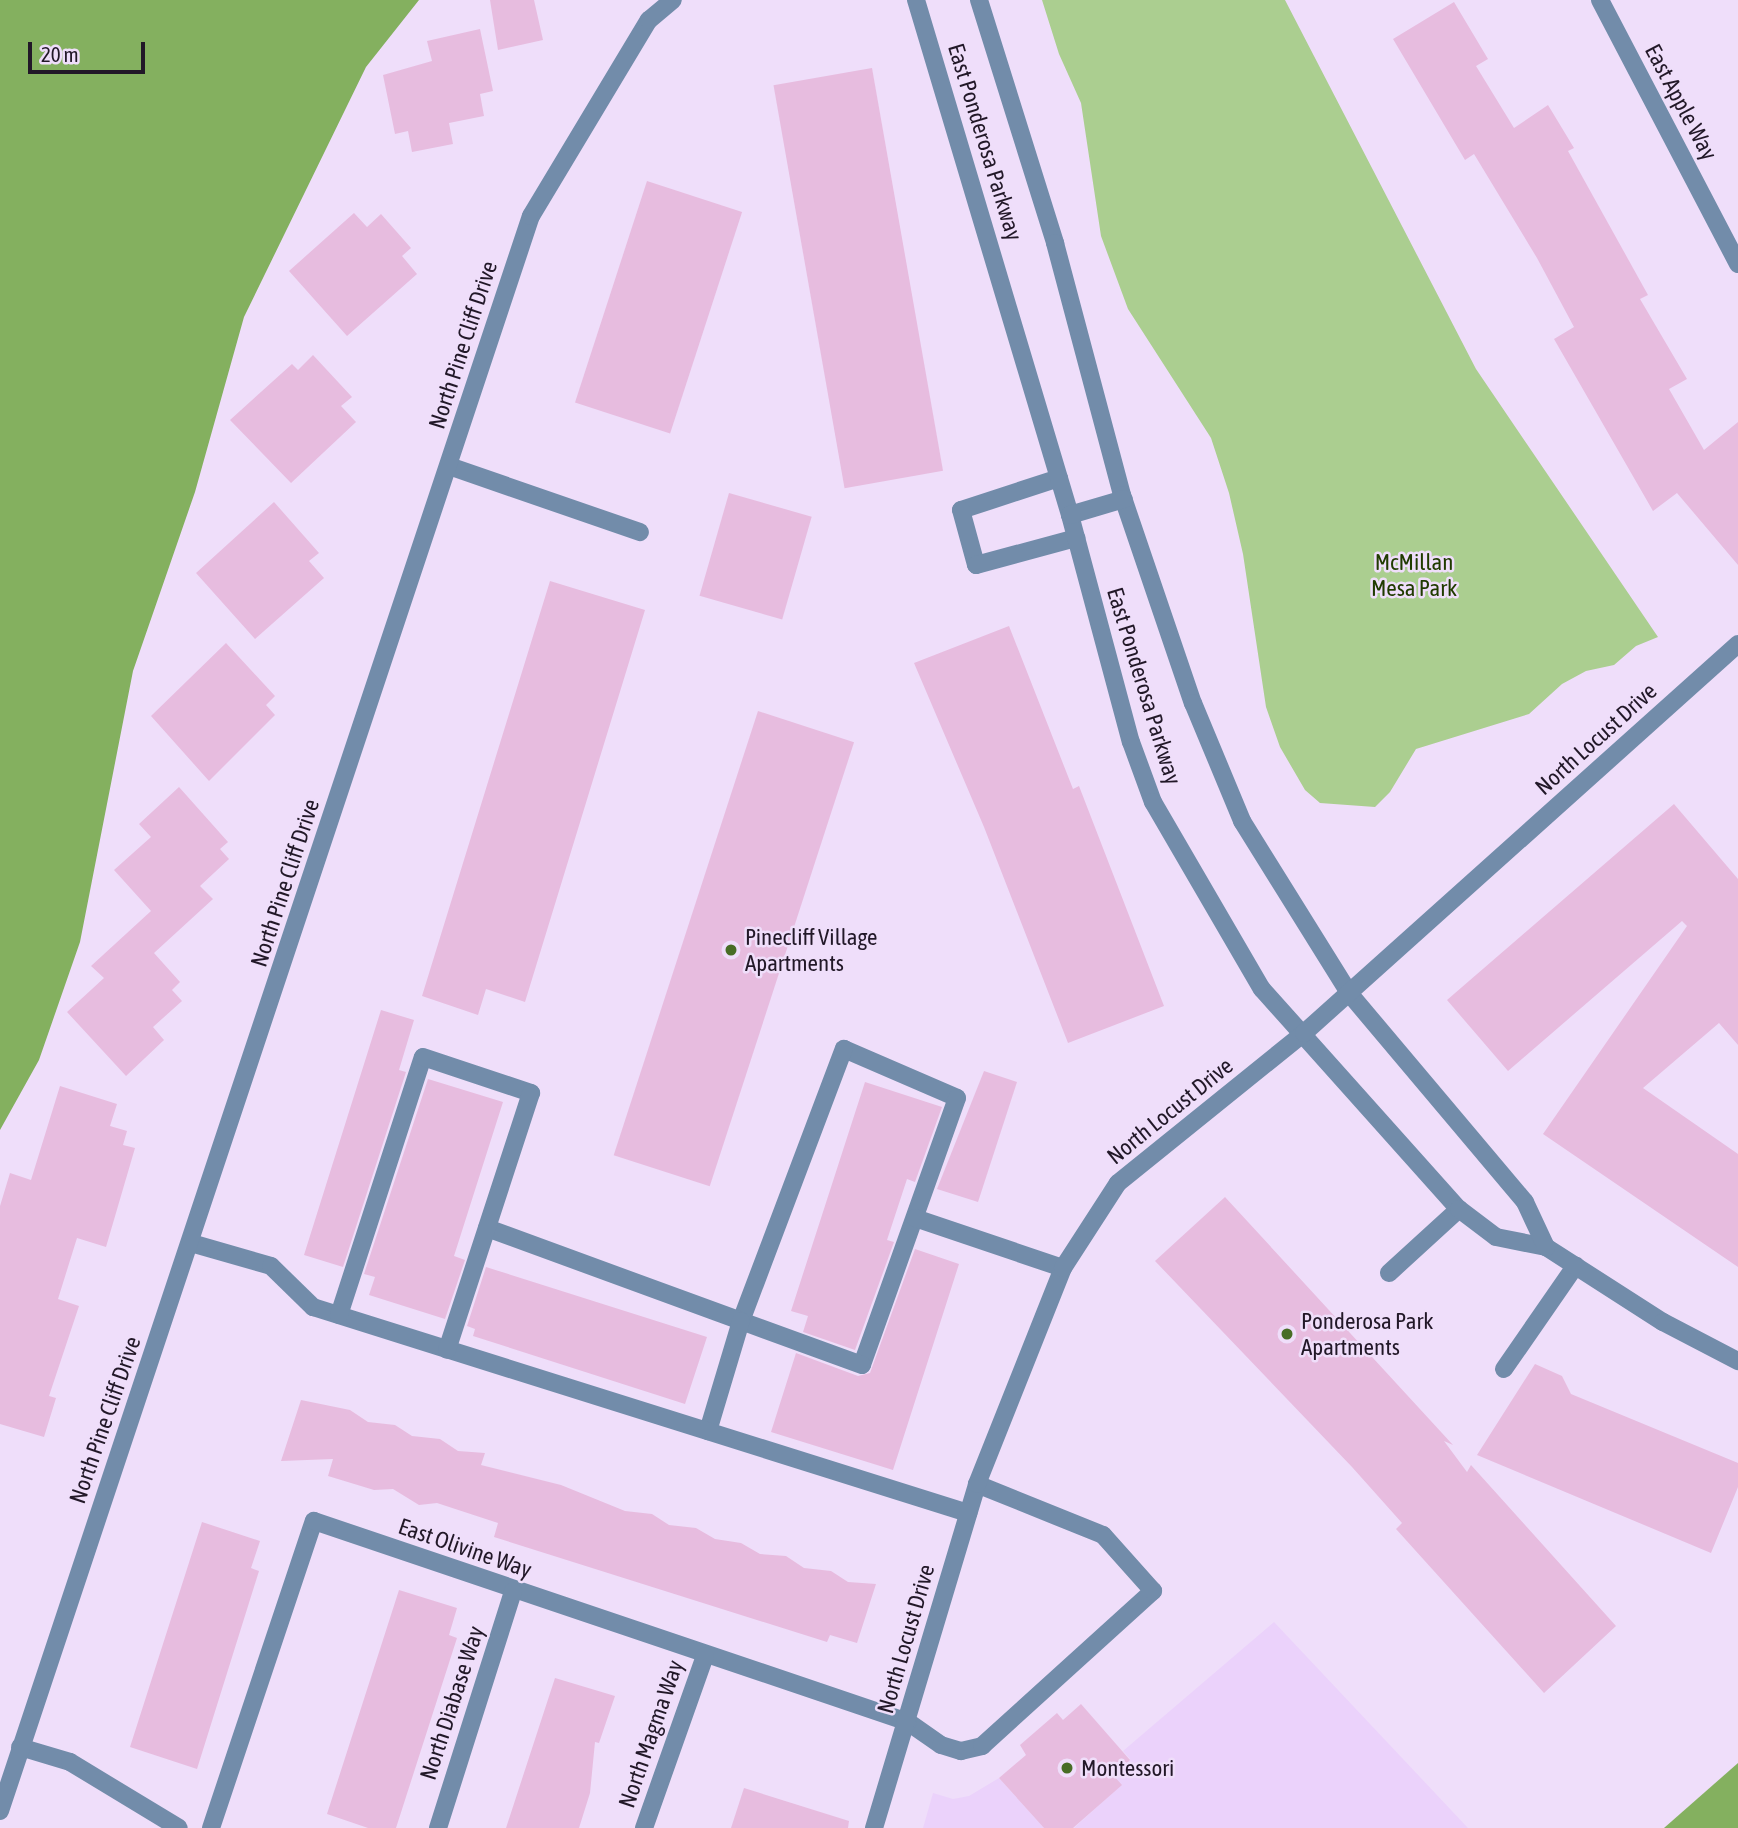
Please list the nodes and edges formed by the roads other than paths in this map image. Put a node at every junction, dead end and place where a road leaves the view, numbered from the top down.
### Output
1 (673, 0) edge
2 (916, 0) edge
3 (979, 0) edge
4 (1600, 0) edge
5 (1738, 264) edge
6 (449, 466) junction
7 (1059, 478) junction
8 (1124, 499) junction
9 (1070, 515) junction
10 (640, 532) dead end
11 (1076, 538) junction
12 (1738, 644) edge
13 (1349, 993) junction
14 (1304, 1033) junction
15 (1459, 1209) junction
16 (915, 1218) junction
17 (487, 1228) junction
18 (191, 1243) junction
19 (1546, 1247) junction
20 (1576, 1265) junction
21 (1063, 1268) junction
22 (1389, 1273) dead end
23 (339, 1315) junction
24 (741, 1321) junction
25 (447, 1350) junction
26 (1738, 1362) edge
27 (1504, 1369) dead end
28 (708, 1431) junction
29 (977, 1483) junction
30 (968, 1513) junction
31 (513, 1592) junction
32 (705, 1656) junction
33 (908, 1722) junction
34 (20, 1747) junction
35 (0, 1811) edge
36 (179, 1828) edge
37 (211, 1828) edge
38 (438, 1828) edge
39 (644, 1828) edge
40 (874, 1828) edge

1 - 6 street, North Pine Cliff Drive
2 - 7 street, East Ponderosa Parkway
3 - 8 street, East Ponderosa Parkway
4 - 5 street, East Apple Way
6 - 10 street
6 - 18 street, North Pine Cliff Drive
7 - 9 street, East Ponderosa Parkway
7 - 11 street
8 - 9 street
8 - 13 street, East Ponderosa Parkway
9 - 11 street, East Ponderosa Parkway
11 - 14 street, East Ponderosa Parkway
12 - 13 street, North Locust Drive
13 - 14 street, North Locust Drive
13 - 19 street, East Ponderosa Parkway
14 - 15 street, East Ponderosa Parkway
14 - 21 street, North Locust Drive
15 - 19 street, East Ponderosa Parkway
15 - 22 street
16 - 21 street
16 - 24 street
16 - 24 street
17 - 23 street
17 - 24 street
17 - 25 street
18 - 23 street
18 - 34 street, North Pine Cliff Drive
19 - 20 street, East Ponderosa Parkway
20 - 26 street, East Ponderosa Parkway
20 - 27 street
21 - 29 street, North Locust Drive
23 - 25 street
24 - 28 street
25 - 28 street
28 - 30 street
29 - 30 street, North Locust Drive
29 - 33 street, East Olivine Way
30 - 33 street, North Locust Drive
31 - 32 street, East Olivine Way
31 - 37 street, East Olivine Way
31 - 38 street, North Diabase Way
32 - 33 street, East Olivine Way
32 - 39 street, North Magma Way
33 - 40 street, North Locust Drive
34 - 35 street, North Pine Cliff Drive
34 - 36 street

